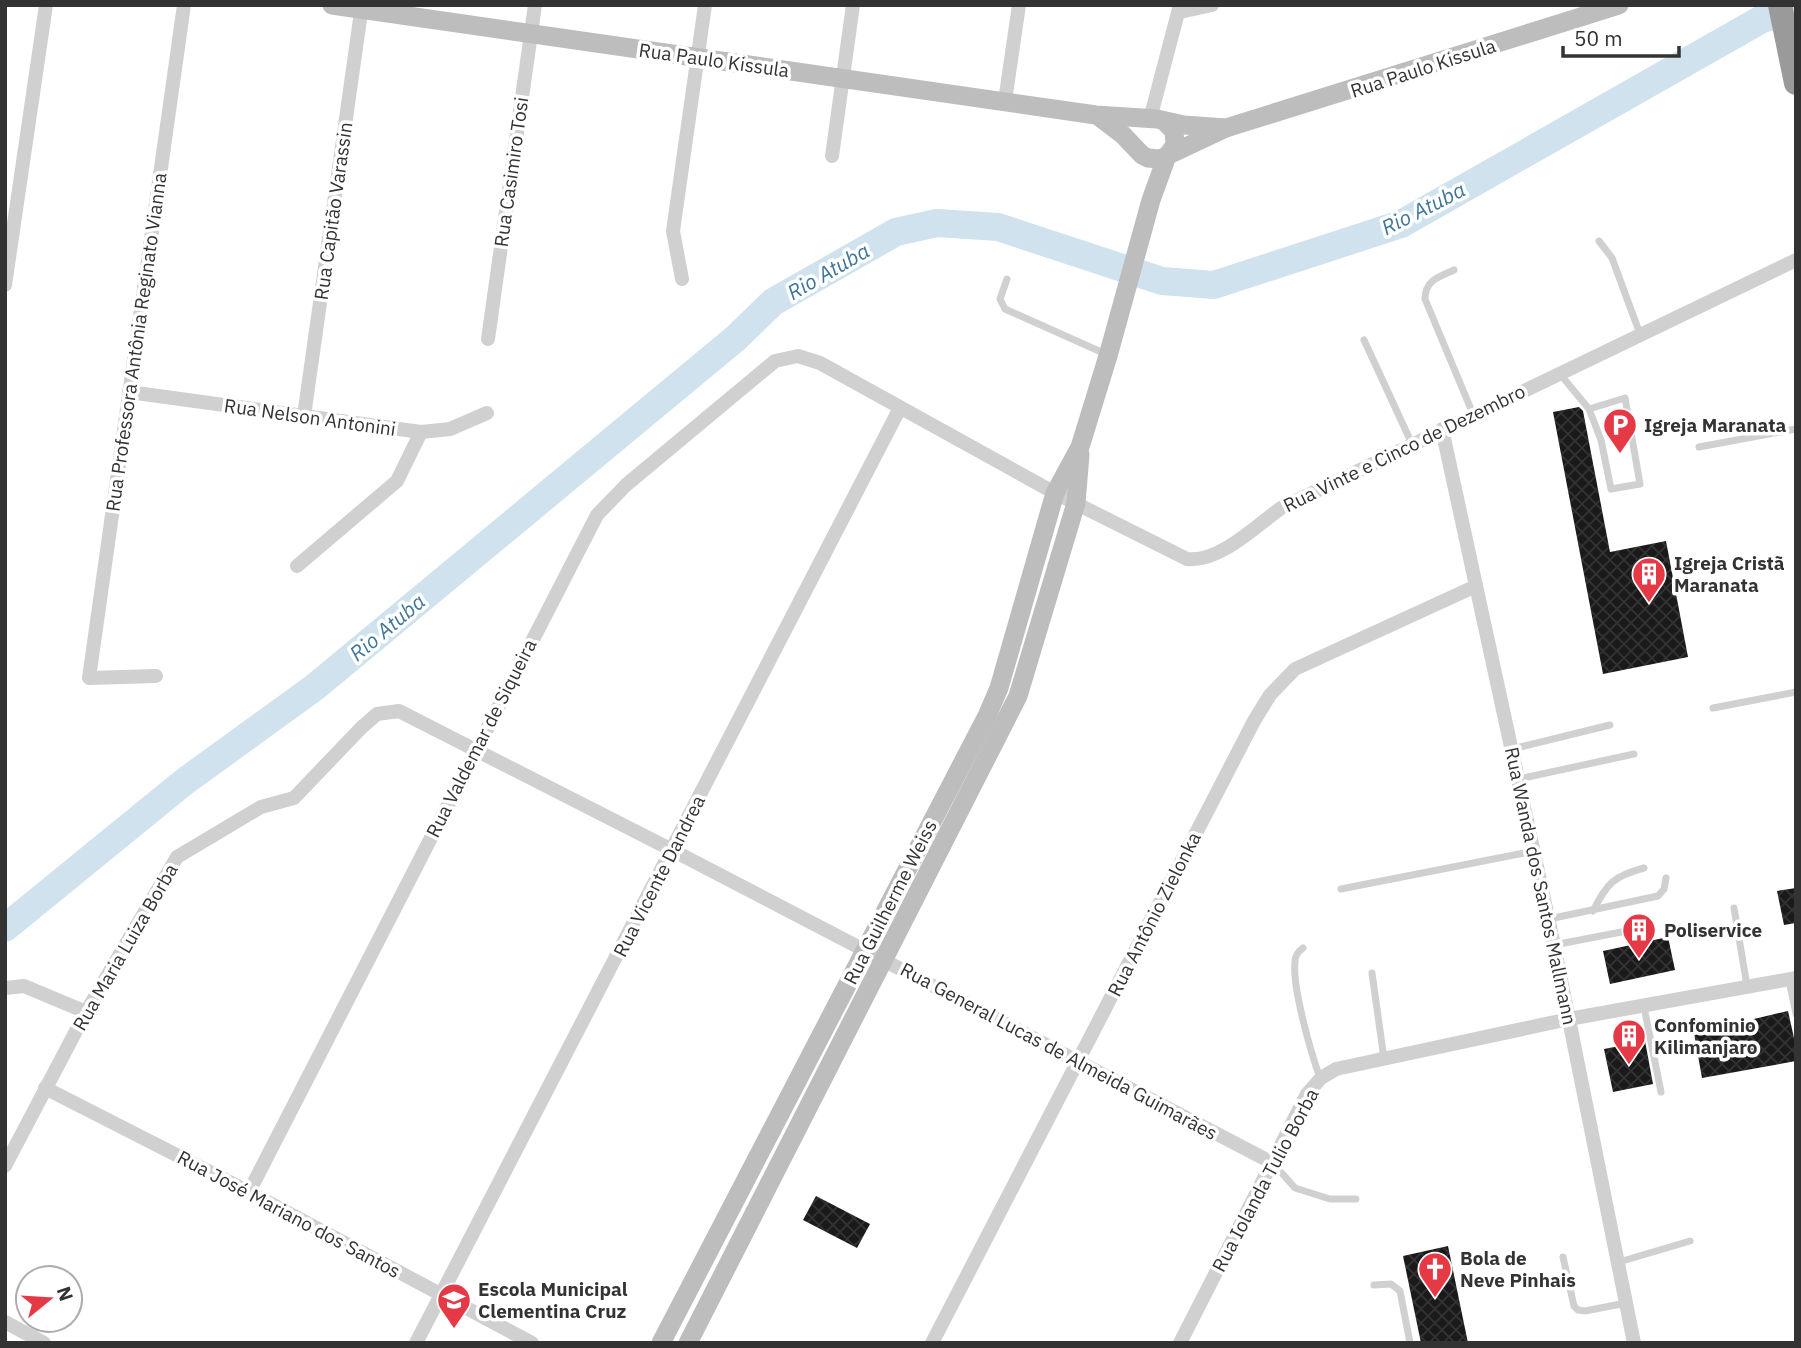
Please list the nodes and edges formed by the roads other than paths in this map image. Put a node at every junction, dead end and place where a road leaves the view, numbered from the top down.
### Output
1 (46, 5) edge
2 (184, 5) edge
3 (332, 5) edge
4 (535, 5) edge
5 (705, 5) edge
6 (853, 5) edge
7 (1018, 5) edge
8 (1212, 5) edge
9 (1619, 5) edge
10 (1780, 5) edge
11 (362, 7) edge
12 (1180, 9) edge
13 (531, 34) junction
14 (698, 57) junction
15 (843, 78) junction
16 (1796, 83) edge
17 (1005, 102) junction
18 (1096, 115) junction
19 (1157, 120) junction
20 (1226, 128) junction
21 (1138, 150) junction
22 (831, 156) dead end
23 (1167, 156) junction
24 (1149, 209) junction
25 (1599, 241) dead end
26 (1796, 260) edge
27 (1454, 270) dead end
28 (682, 279) dead end
29 (1007, 279) dead end
30 (5, 285) edge
31 (1640, 334) junction
32 (488, 339) dead end
33 (1364, 340) dead end
34 (798, 356) joint
35 (1108, 356) junction
36 (1559, 373) junction
37 (129, 392) junction
38 (900, 408) junction
39 (1590, 409) junction
40 (487, 413) dead end
41 (1473, 414) junction
42 (304, 416) junction
43 (1442, 429) junction
44 (1796, 429) edge
45 (421, 432) junction
46 (1412, 444) junction
47 (1080, 447) junction
48 (1699, 447) dead end
49 (1055, 493) junction
50 (1076, 503) junction
51 (297, 566) dead end
52 (1476, 586) junction
53 (156, 676) dead end
54 (1796, 692) edge
55 (1713, 708) dead end
56 (399, 711) joint
57 (1610, 726) dead end
58 (475, 748) junction
59 (1512, 749) junction
60 (1634, 754) dead end
61 (1519, 779) junction
62 (673, 849) junction
63 (1534, 851) junction
64 (1644, 868) dead end
65 (1666, 878) dead end
66 (1341, 889) dead end
67 (1734, 908) dead end
68 (1592, 911) junction
69 (1549, 919) junction
70 (1642, 928) dead end
71 (1554, 945) junction
72 (1303, 947) dead end
73 (865, 950) junction
74 (885, 960) junction
75 (1372, 973) dead end
76 (1792, 979) edge
77 (1747, 987) junction
78 (5, 988) edge
79 (1644, 1007) junction
80 (86, 1012) junction
81 (1796, 1014) edge
82 (1569, 1019) junction
83 (1078, 1060) junction
84 (1384, 1060) junction
85 (1321, 1078) junction
86 (45, 1088) junction
87 (1661, 1092) dead end
88 (1271, 1162) junction
89 (5, 1166) edge
90 (249, 1192) junction
91 (1356, 1199) dead end
92 (1690, 1241) dead end
93 (1563, 1257) dead end
94 (1619, 1262) junction
95 (1374, 1285) dead end
96 (443, 1294) junction
97 (1628, 1302) junction
98 (5, 1322) edge
99 (44, 1343) edge
100 (416, 1343) edge
101 (532, 1343) edge
102 (661, 1343) edge
103 (688, 1343) edge
104 (932, 1343) edge
105 (1180, 1343) edge
106 (1410, 1343) edge
107 (1634, 1343) edge

1 - 30 street
2 - 37 street, Rua Professora Antônia Reginato Vianna
3 - 11 street, Rua Paulo Kissula
4 - 13 street, Rua Casimiro Tosi
5 - 14 street
6 - 15 street
7 - 17 street
8 - 12 street
9 - 20 street, Rua Paulo Kissula
10 - 16 highway
11 - 13 street, Rua Paulo Kissula
11 - 42 street, Rua Capitão Varassin
12 - 19 street
13 - 14 street, Rua Paulo Kissula
13 - 32 street, Rua Casimiro Tosi
14 - 15 street, Rua Paulo Kissula
14 - 28 street
15 - 17 street, Rua Paulo Kissula
15 - 22 street
17 - 18 street, Rua Paulo Kissula
18 - 19 street, Rua Paulo Kissula
18 - 21 street, Rua Paulo Kissula
19 - 20 street, Rua Paulo Kissula
19 - 21 street
19 - 23 street
20 - 23 street, Rua Paulo Kissula
21 - 23 street
21 - 24 street
23 - 24 street, Rua Guilherme Weiss
24 - 35 street, Rua Guilherme Weiss
25 - 31 lane
26 - 31 street, Rua Vinte e Cinco de Dezembro
27 - 41 lane
29 - 35 lane
31 - 36 street, Rua Vinte e Cinco de Dezembro
33 - 46 lane
34 - 38 street, Rua Vinte e Cinco de Dezembro
34 - 58 street, Rua Valdemar de Siqueira
35 - 47 street, Rua Guilherme Weiss
36 - 39 lane
36 - 41 street, Rua Vinte e Cinco de Dezembro
37 - 42 street, Rua Nelson Antonini
37 - 53 street, Rua Professora Antônia Reginato Vianna
38 - 49 street, Rua Vinte e Cinco de Dezembro
38 - 62 street, Rua Vicente Dandrea
39 - 39 lane
40 - 45 street, Rua Nelson Antonini
41 - 43 street, Rua Vinte e Cinco de Dezembro
42 - 45 street, Rua Nelson Antonini
43 - 46 street, Rua Vinte e Cinco de Dezembro
43 - 52 street, Rua Wanda dos Santos Mallmann
44 - 48 lane
45 - 51 street
46 - 50 street, Rua Vinte e Cinco de Dezembro
47 - 49 street, Rua Guilherme Weiss
47 - 50 street, Rua Guilherme Weiss
49 - 50 street, Rua Vinte e Cinco de Dezembro
49 - 73 street, Rua Guilherme Weiss
50 - 74 street, Rua Guilherme Weiss
52 - 59 street, Rua Wanda dos Santos Mallmann
52 - 83 street, Rua Antônio Zielonka
54 - 55 lane
56 - 58 street, Rua General Lucas de Almeida Guimarães
56 - 80 street, Rua Maria Luiza Borba
57 - 59 lane
58 - 62 street, Rua General Lucas de Almeida Guimarães
58 - 90 street, Rua Valdemar de Siqueira
59 - 61 street, Rua Wanda dos Santos Mallmann
60 - 61 lane
61 - 63 street, Rua Wanda dos Santos Mallmann
62 - 73 street, Rua General Lucas de Almeida Guimarães
62 - 96 street, Rua Vicente Dandrea
63 - 66 lane
63 - 69 street, Rua Wanda dos Santos Mallmann
64 - 68 lane
65 - 68 lane
67 - 77 lane
68 - 69 lane
69 - 71 street, Rua Wanda dos Santos Mallmann
70 - 71 lane
71 - 82 street, Rua Wanda dos Santos Mallmann
72 - 85 lane
73 - 74 street, Rua General Lucas de Almeida Guimarães
73 - 102 street, Rua Guilherme Weiss
74 - 83 street, Rua General Lucas de Almeida Guimarães
74 - 103 street, Rua Guilherme Weiss
75 - 84 lane
76 - 77 street, Rua Iolanda Tulio Borba
76 - 81 lane
77 - 79 street, Rua Iolanda Tulio Borba
78 - 80 street
79 - 82 street, Rua Iolanda Tulio Borba
79 - 87 lane
80 - 86 street, Rua Maria Luiza Borba
82 - 84 street, Rua Iolanda Tulio Borba
82 - 94 street, Rua Wanda dos Santos Mallmann
83 - 88 street, Rua General Lucas de Almeida Guimarães
83 - 104 street, Rua Antônio Zielonka
84 - 85 street, Rua Iolanda Tulio Borba
85 - 88 street, Rua Iolanda Tulio Borba
86 - 89 street, Rua Maria Luiza Borba
86 - 90 street, Rua José Mariano dos Santos
88 - 91 lane
88 - 105 street, Rua Iolanda Tulio Borba
90 - 96 street, Rua José Mariano dos Santos
92 - 94 lane
93 - 97 lane
94 - 97 street, Rua Wanda dos Santos Mallmann
95 - 106 lane
96 - 100 street, Rua Vicente Dandrea
96 - 101 street, Rua José Mariano dos Santos
97 - 107 street, Rua Wanda dos Santos Mallmann
98 - 99 street

